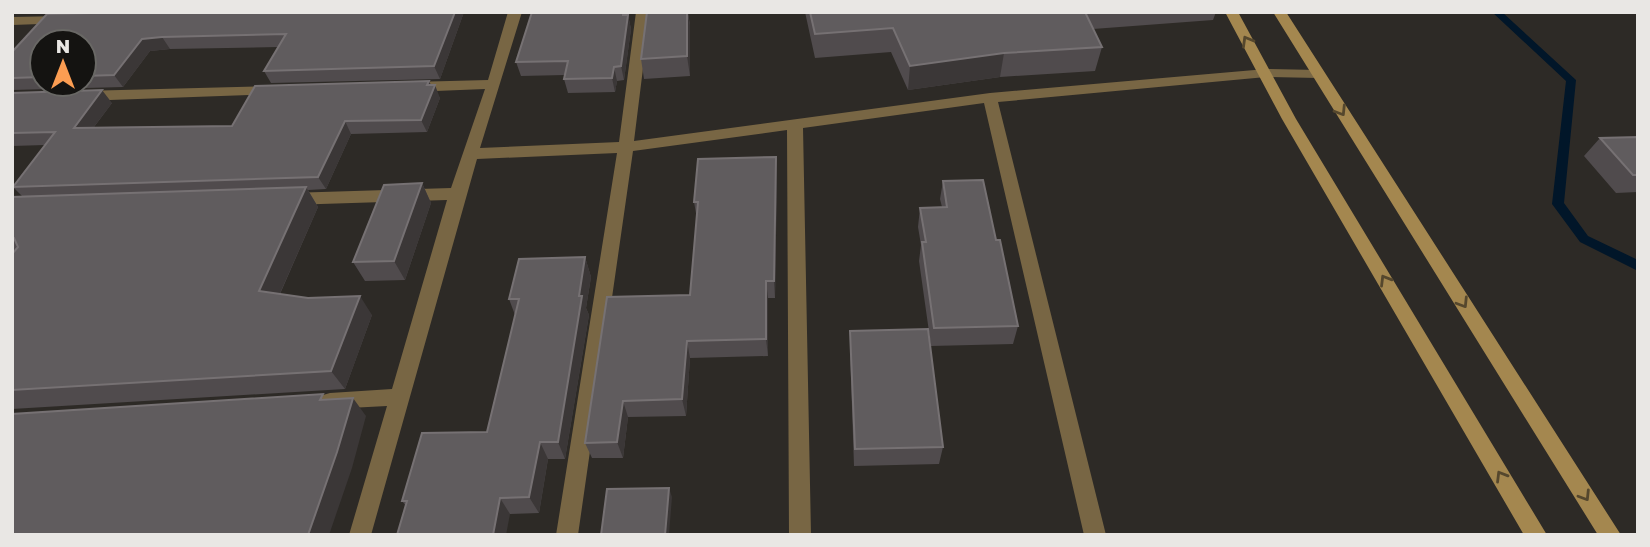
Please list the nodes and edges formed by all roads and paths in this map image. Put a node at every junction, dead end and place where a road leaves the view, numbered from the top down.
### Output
1 (514, 12) edge
2 (643, 12) edge
3 (1231, 12) edge
4 (1279, 12) edge
5 (80, 19) edge
6 (12, 21) edge
7 (1266, 73) junction
8 (1318, 74) junction
9 (494, 84) junction
10 (398, 87) edge
11 (288, 90) edge
12 (98, 95) edge
13 (990, 98) junction
14 (795, 125) junction
15 (626, 147) junction
16 (470, 154) junction
17 (457, 194) junction
18 (276, 200) edge
19 (397, 397) junction
20 (314, 402) edge
21 (359, 535) edge
22 (567, 535) edge
23 (800, 535) edge
24 (1095, 535) edge
25 (1536, 535) edge
26 (1610, 535) edge

1 - 9 street
2 - 15 street
7 -> 3 main road
4 - 8 main road
5 - 6 street
7 - 8 street
7 - 13 street
25 -> 7 main road
8 -> 26 main road
9 - 10 street
9 - 16 street
11 - 12 street
13 - 14 street
13 - 24 street
14 - 15 street
14 - 23 street
15 - 16 street
15 - 22 street
16 - 17 street
17 - 18 street
17 - 19 street
19 - 20 street
19 - 21 street

